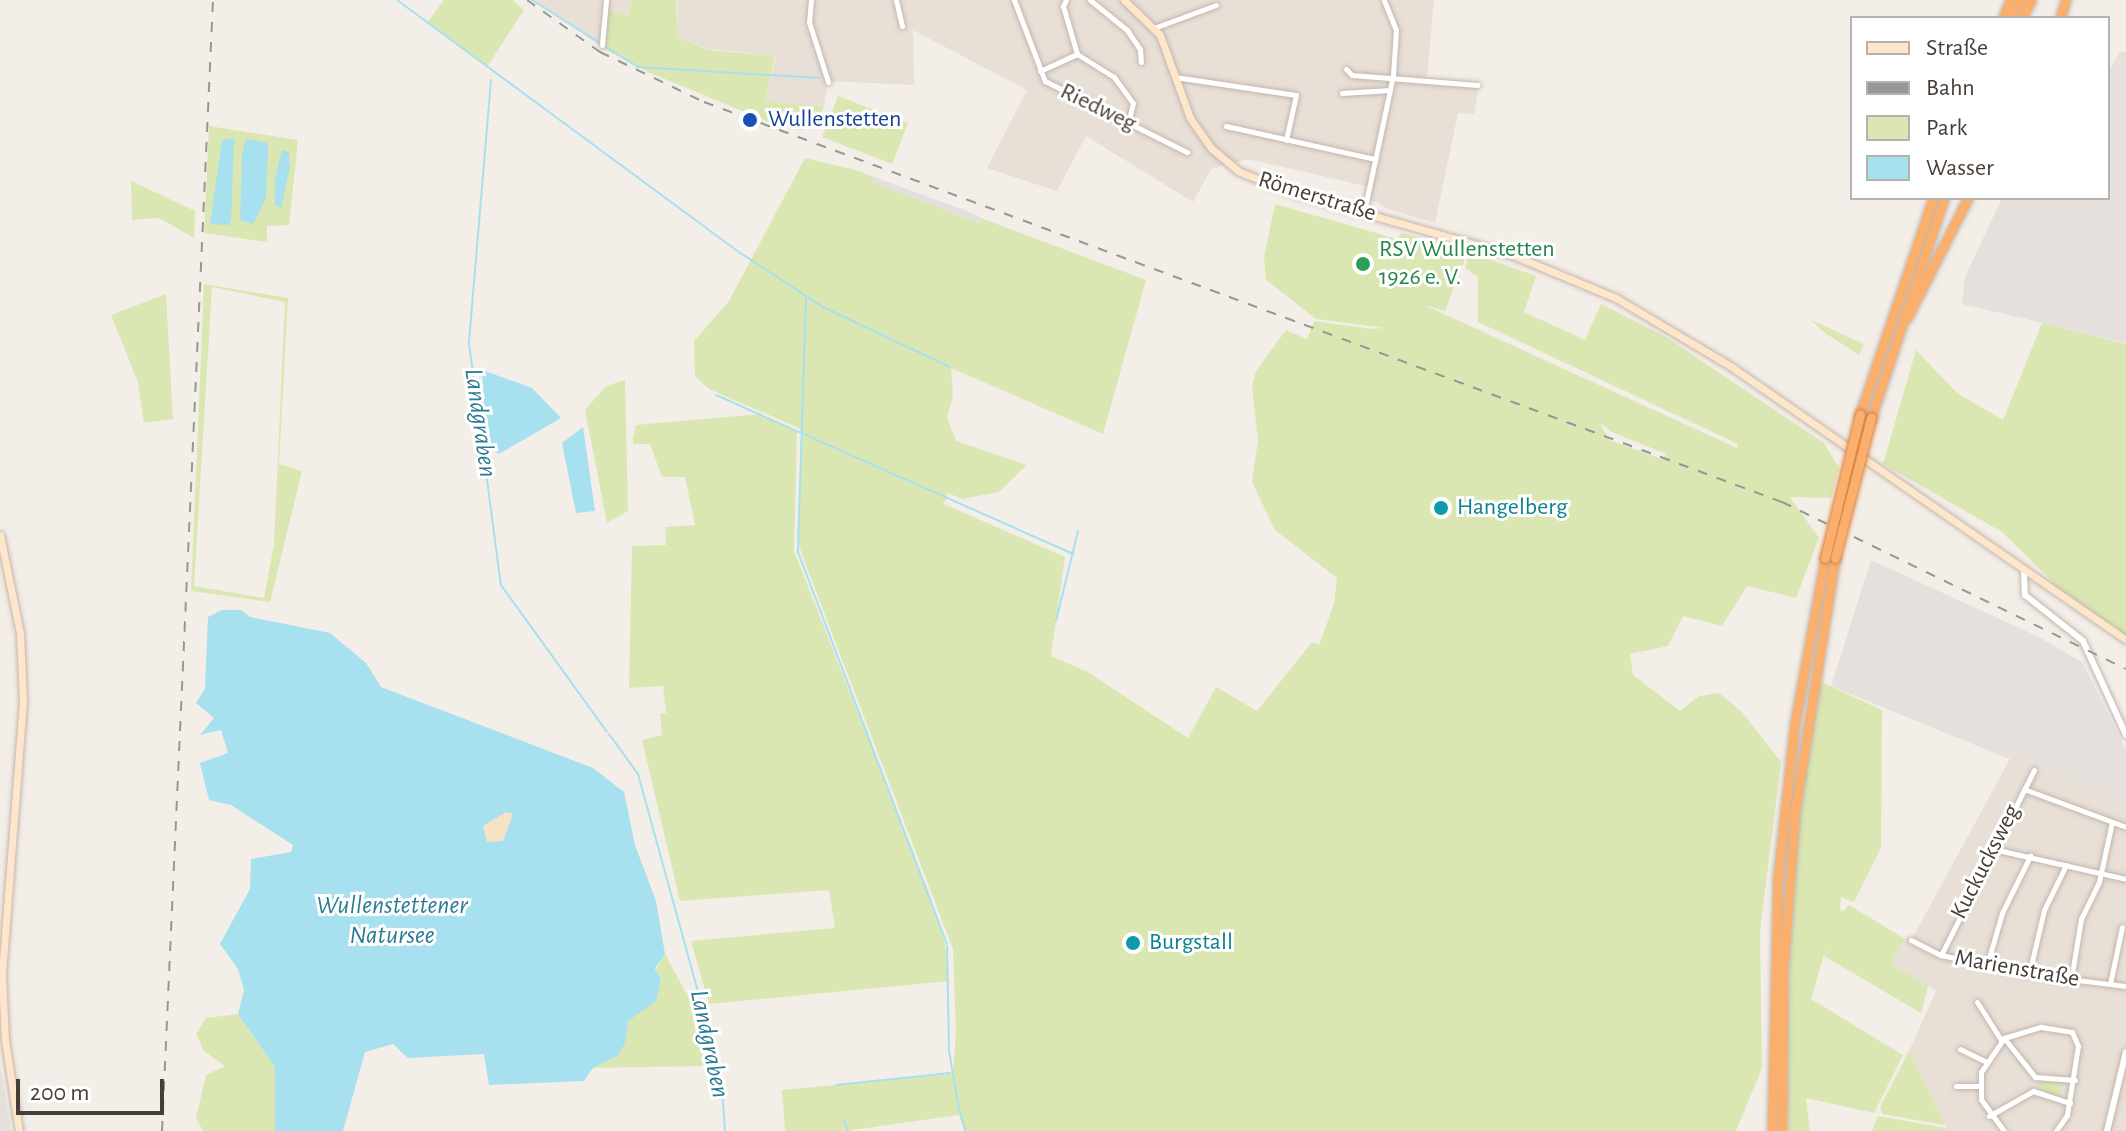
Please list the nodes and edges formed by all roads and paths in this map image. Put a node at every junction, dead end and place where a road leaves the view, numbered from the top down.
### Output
1 (606, 0) edge
2 (811, 0) edge
3 (896, 0) edge
4 (1014, 0) edge
5 (1066, 0) edge
6 (1090, 0) edge
7 (1124, 0) edge
8 (1384, 0) edge
9 (1216, 5) dead end
10 (902, 26) dead end
11 (1154, 28) junction
12 (602, 45) dead end
13 (1077, 54) junction
14 (1141, 62) dead end
15 (1346, 69) dead end
16 (1040, 71) junction
17 (1393, 75) junction
18 (1175, 77) junction
19 (828, 82) dead end
20 (1478, 85) dead end
21 (1390, 90) junction
22 (1342, 93) dead end
23 (1128, 123) junction
24 (1226, 126) dead end
25 (1286, 140) junction
26 (1187, 152) dead end
27 (1375, 159) junction
28 (1932, 200) edge
29 (1943, 200) edge
30 (1967, 200) edge
31 (1364, 212) junction
32 (1884, 373) junction
33 (0, 535) edge
34 (1830, 558) junction
35 (2024, 571) junction
36 (2126, 640) edge
37 (2126, 735) edge
38 (2034, 770) dead end
39 (2024, 789) junction
40 (2112, 822) junction
41 (2126, 827) edge
42 (1993, 849) junction
43 (1786, 856) junction
44 (2030, 856) junction
45 (2066, 865) junction
46 (2101, 873) junction
47 (2126, 879) edge
48 (2122, 927) dead end
49 (1911, 940) dead end
50 (1941, 955) junction
51 (1987, 965) junction
52 (2029, 974) junction
53 (2071, 980) junction
54 (2110, 984) junction
55 (2126, 986) edge
56 (1977, 1002) dead end
57 (2002, 1039) junction
58 (1960, 1049) dead end
59 (2126, 1054) edge
60 (1985, 1061) junction
61 (2035, 1077) junction
62 (2075, 1080) junction
63 (1956, 1086) dead end
64 (1979, 1086) junction
65 (2033, 1091) junction
66 (2070, 1103) junction
67 (1989, 1116) junction
68 (19, 1131) edge
69 (1772, 1131) edge
70 (1782, 1131) edge
71 (2004, 1131) edge
72 (2056, 1131) edge
73 (2107, 1131) edge

1 - 12 street
2 - 19 street
3 - 10 street
4 - 16 street, Riedweg
5 - 13 street
6 - 14 street
7 - 11 main road, Römerstraße
8 - 17 street
9 - 11 street
11 - 18 main road, Römerstraße
13 - 16 street
13 - 23 street
15 - 17 street
16 - 23 street, Riedweg
17 - 20 street
17 - 21 street
18 - 25 street
18 - 31 main road, Römerstraße
21 - 22 street
21 - 27 street
23 - 26 street, Riedweg
24 - 25 street
25 - 27 street
27 - 31 street
28 - 34 highway, bridge
29 - 32 highway
30 - 32 highway
31 - 35 main road, Römerstraße
32 - 34 highway, bridge
33 - 68 main road
34 - 43 highway
35 - 36 main road, Römerstraße
35 - 37 street
38 - 39 street, Kuckucksweg
39 - 40 street
39 - 42 street, Kuckucksweg
40 - 41 street
40 - 46 street
42 - 44 street
42 - 50 street, Kuckucksweg
43 - 69 highway
43 - 70 highway
44 - 45 street
44 - 51 street
45 - 46 street
45 - 52 street
46 - 47 street
46 - 53 street
48 - 54 street
49 - 50 street, Marienstraße
50 - 51 street, Marienstraße
51 - 52 street, Marienstraße
52 - 53 street, Marienstraße
53 - 54 street, Marienstraße
54 - 55 street, Marienstraße
56 - 57 street
57 - 60 street
57 - 61 street
57 - 62 street
58 - 60 street
59 - 73 street
60 - 64 street
61 - 62 street
61 - 65 street
62 - 66 street
63 - 64 street
64 - 67 street
65 - 66 street
65 - 67 street
66 - 72 street
67 - 71 street

